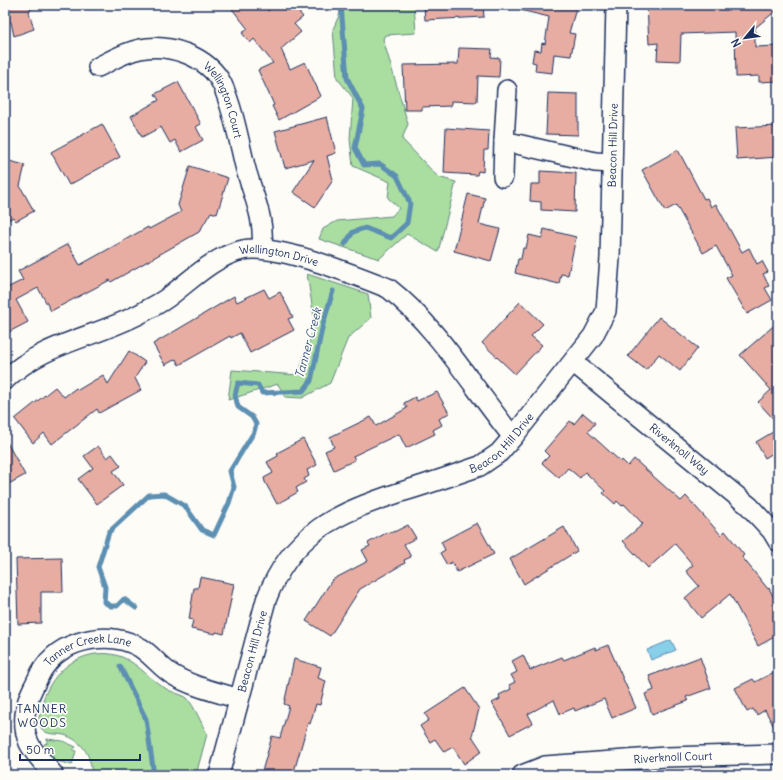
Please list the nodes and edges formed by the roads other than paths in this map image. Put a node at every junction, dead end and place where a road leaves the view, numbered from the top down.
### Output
1 (616, 5) edge
2 (98, 67) dead end
3 (507, 90) dead end
4 (504, 141) junction
5 (612, 163) junction
6 (503, 177) dead end
7 (262, 249) junction
8 (574, 363) junction
9 (5, 380) edge
10 (513, 437) junction
11 (778, 541) edge
12 (239, 699) junction
13 (778, 754) edge
14 (53, 774) dead end
15 (219, 775) edge
16 (522, 775) edge

1 - 5 street, Beacon Hill Drive
2 - 7 street, Wellington Court
3 - 4 street
4 - 5 street
4 - 6 street
5 - 8 street, Beacon Hill Drive
7 - 9 street, Wellington Drive
7 - 10 street, Wellington Drive
8 - 10 street, Beacon Hill Drive
8 - 11 street, Riverknoll Way
10 - 12 street, Beacon Hill Drive
12 - 14 street, Tanner Creek Lane
12 - 15 street, Beacon Hill Drive
13 - 16 street, Riverknoll Court

